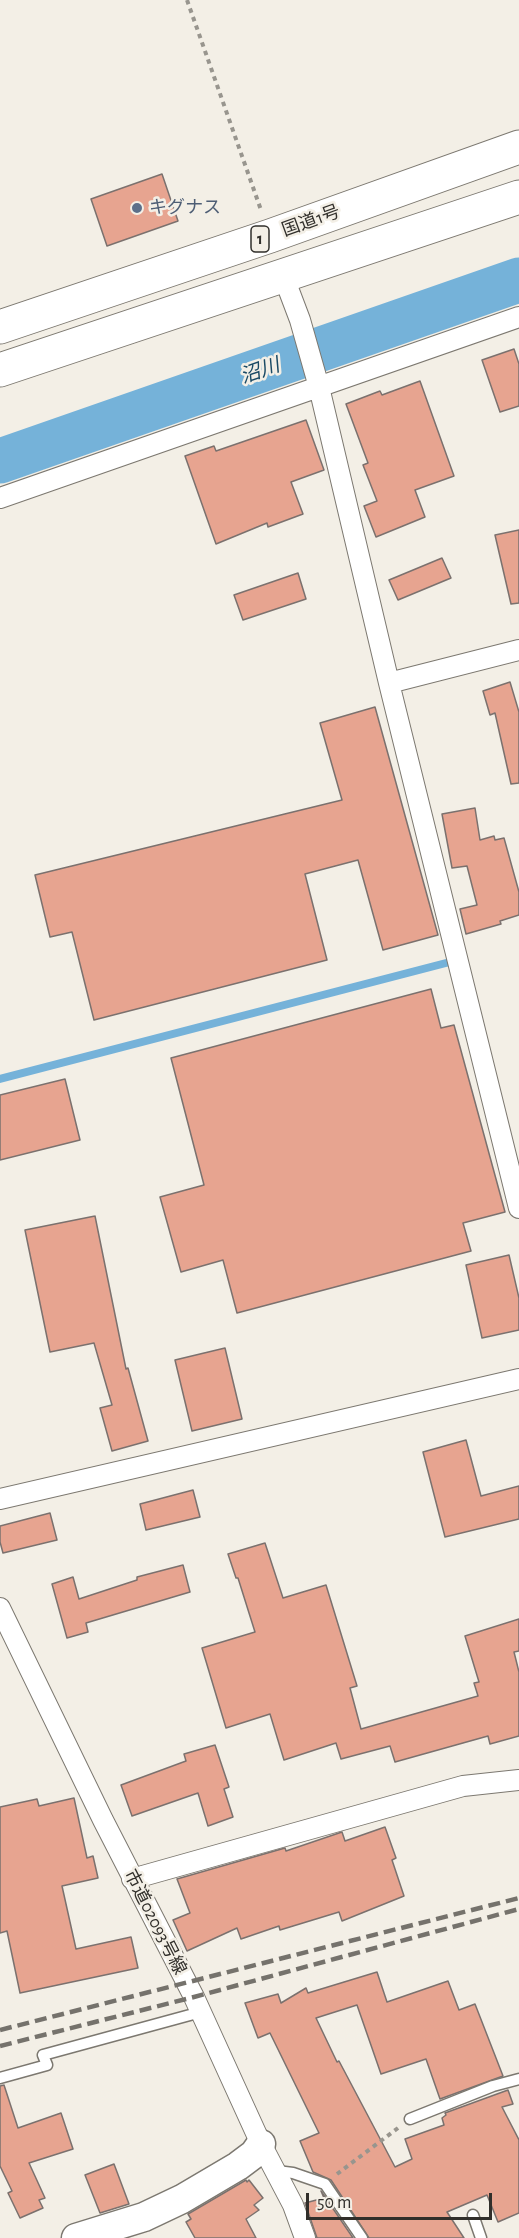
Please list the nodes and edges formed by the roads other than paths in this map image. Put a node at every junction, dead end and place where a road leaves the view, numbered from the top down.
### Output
1 (519, 147) edge
2 (519, 197) edge
3 (283, 275) junction
4 (519, 317) edge
5 (0, 327) edge
6 (0, 370) edge
7 (317, 382) junction
8 (0, 498) edge
9 (519, 650) edge
10 (389, 683) junction
11 (519, 1209) edge
12 (519, 1379) edge
13 (0, 1499) edge
14 (0, 1608) edge
15 (519, 1780) edge
16 (132, 1879) junction
17 (201, 2012) junction
18 (0, 2078) edge
19 (519, 2079) edge
20 (410, 2119) road end
21 (261, 2144) junction
22 (277, 2171) junction
23 (473, 2215) dead end
24 (76, 2238) edge
25 (305, 2238) edge
26 (363, 2238) edge
27 (482, 2238) edge

1 - 5 highway, 国道1号 / 1
2 - 3 highway, 1
3 - 6 highway, 1
3 - 7 street
4 - 7 street
7 - 8 street
7 - 10 street
9 - 10 street
10 - 11 street
12 - 13 street
14 - 16 street, 市道02093号線
15 - 16 street
16 - 17 street, 市道02093号線
17 - 18 lane
17 - 21 street, 市道02093号線
19 - 20 lane
21 - 22 street, 市道02093号線
21 - 24 street
22 - 25 street, 市道02093号線
22 - 26 lane
23 - 27 lane

